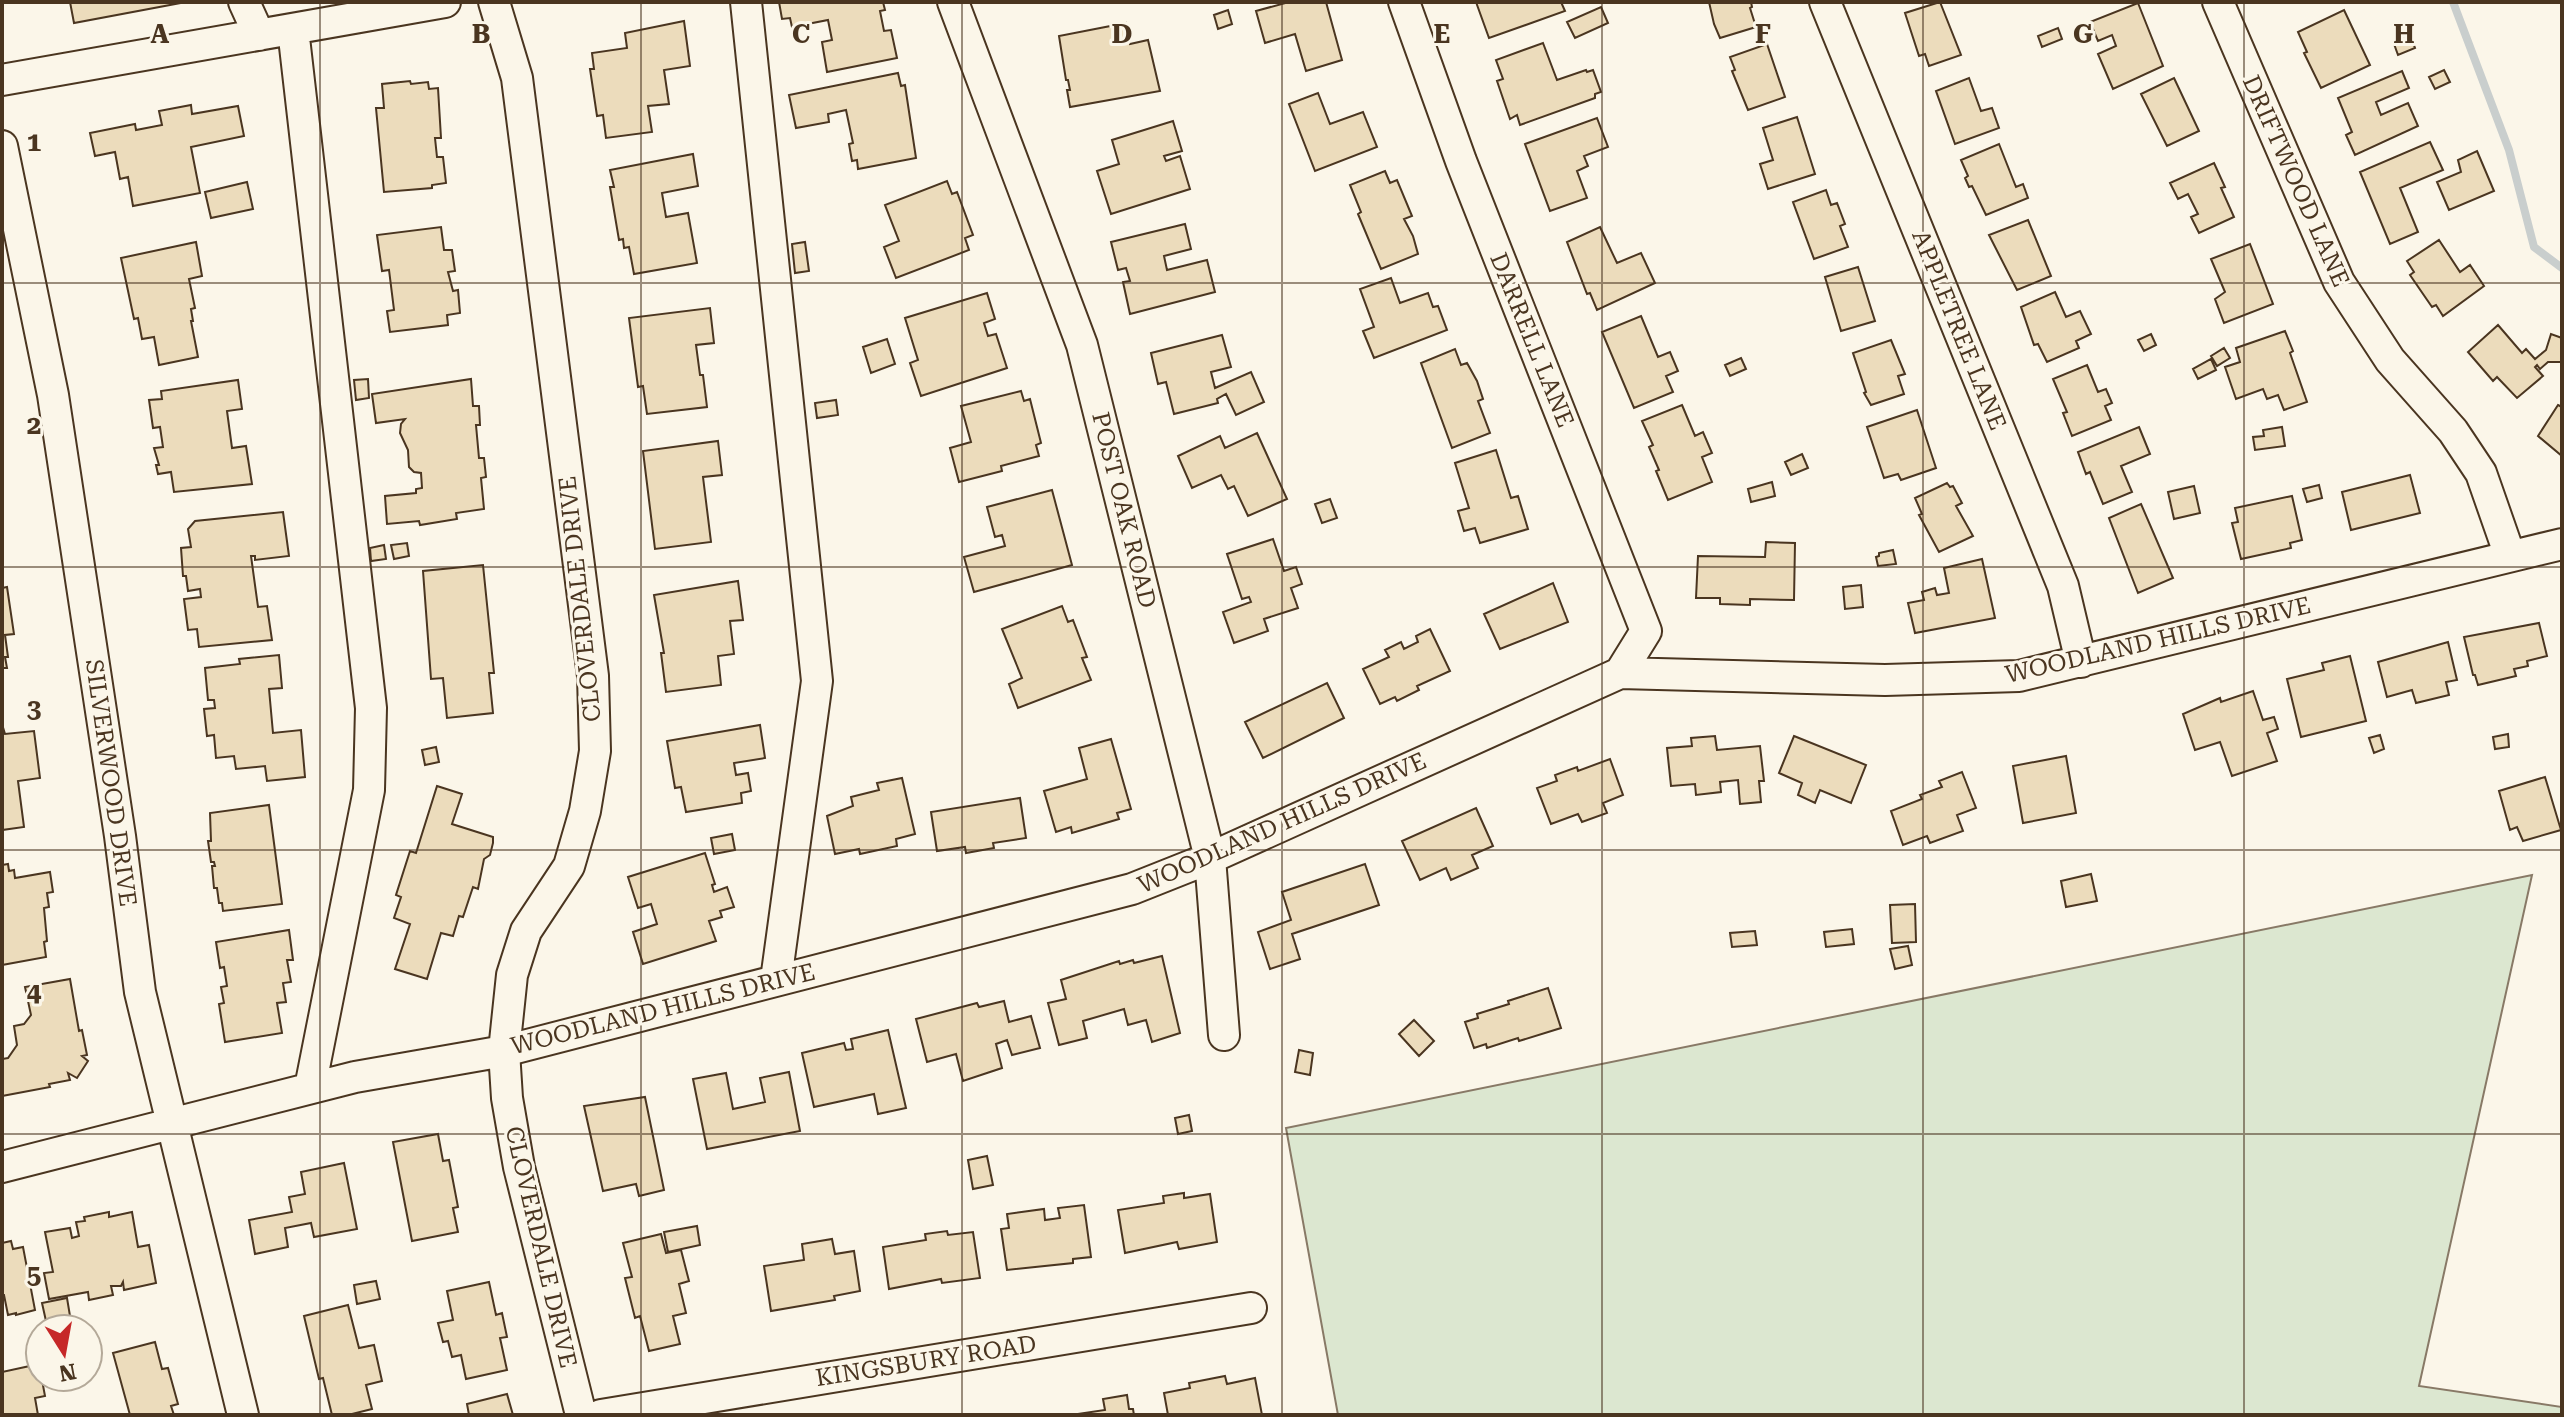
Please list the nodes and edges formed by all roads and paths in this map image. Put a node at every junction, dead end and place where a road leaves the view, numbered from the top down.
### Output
1 (244, 2) edge
2 (445, 2) edge
3 (494, 2) edge
4 (746, 2) edge
5 (953, 2) edge
6 (1404, 2) edge
7 (1825, 2) edge
8 (2218, 2) edge
9 (293, 29) junction
10 (259, 35) junction
11 (2, 80) edge
12 (2, 146) edge
13 (2562, 544) edge
14 (2510, 556) junction
15 (2081, 662) junction
16 (1620, 673) junction
17 (1210, 858) junction
18 (776, 980) junction
19 (1224, 1035) dead end
20 (504, 1051) junction
21 (310, 1088) junction
22 (170, 1122) junction
23 (2, 1167) edge
24 (1251, 1308) dead end
25 (243, 1415) edge
26 (581, 1415) edge
27 (601, 1415) edge

1 - 10 street
2 - 9 street
3 - 20 street, CLOVERDALE DRIVE
4 - 18 street
5 - 17 street, POST OAK ROAD
6 - 16 street, DARRELL LANE
7 - 15 street, APPLETREE LANE
8 - 14 street, DRIFTWOOD LANE
9 - 10 street
9 - 21 street
10 - 11 street
12 - 22 street, SILVERWOOD DRIVE
13 - 14 street, WOODLAND HILLS DRIVE
14 - 15 street, WOODLAND HILLS DRIVE
15 - 16 street, WOODLAND HILLS DRIVE
16 - 17 street, WOODLAND HILLS DRIVE
17 - 18 street, WOODLAND HILLS DRIVE
17 - 19 street, POST OAK ROAD
18 - 20 street, WOODLAND HILLS DRIVE
20 - 21 street, WOODLAND HILLS DRIVE
20 - 26 street, CLOVERDALE DRIVE
21 - 22 street, WOODLAND HILLS DRIVE
22 - 23 street, WOODLAND HILLS DRIVE
22 - 25 street, SILVERWOOD DRIVE
24 - 27 street, KINGSBURY ROAD

